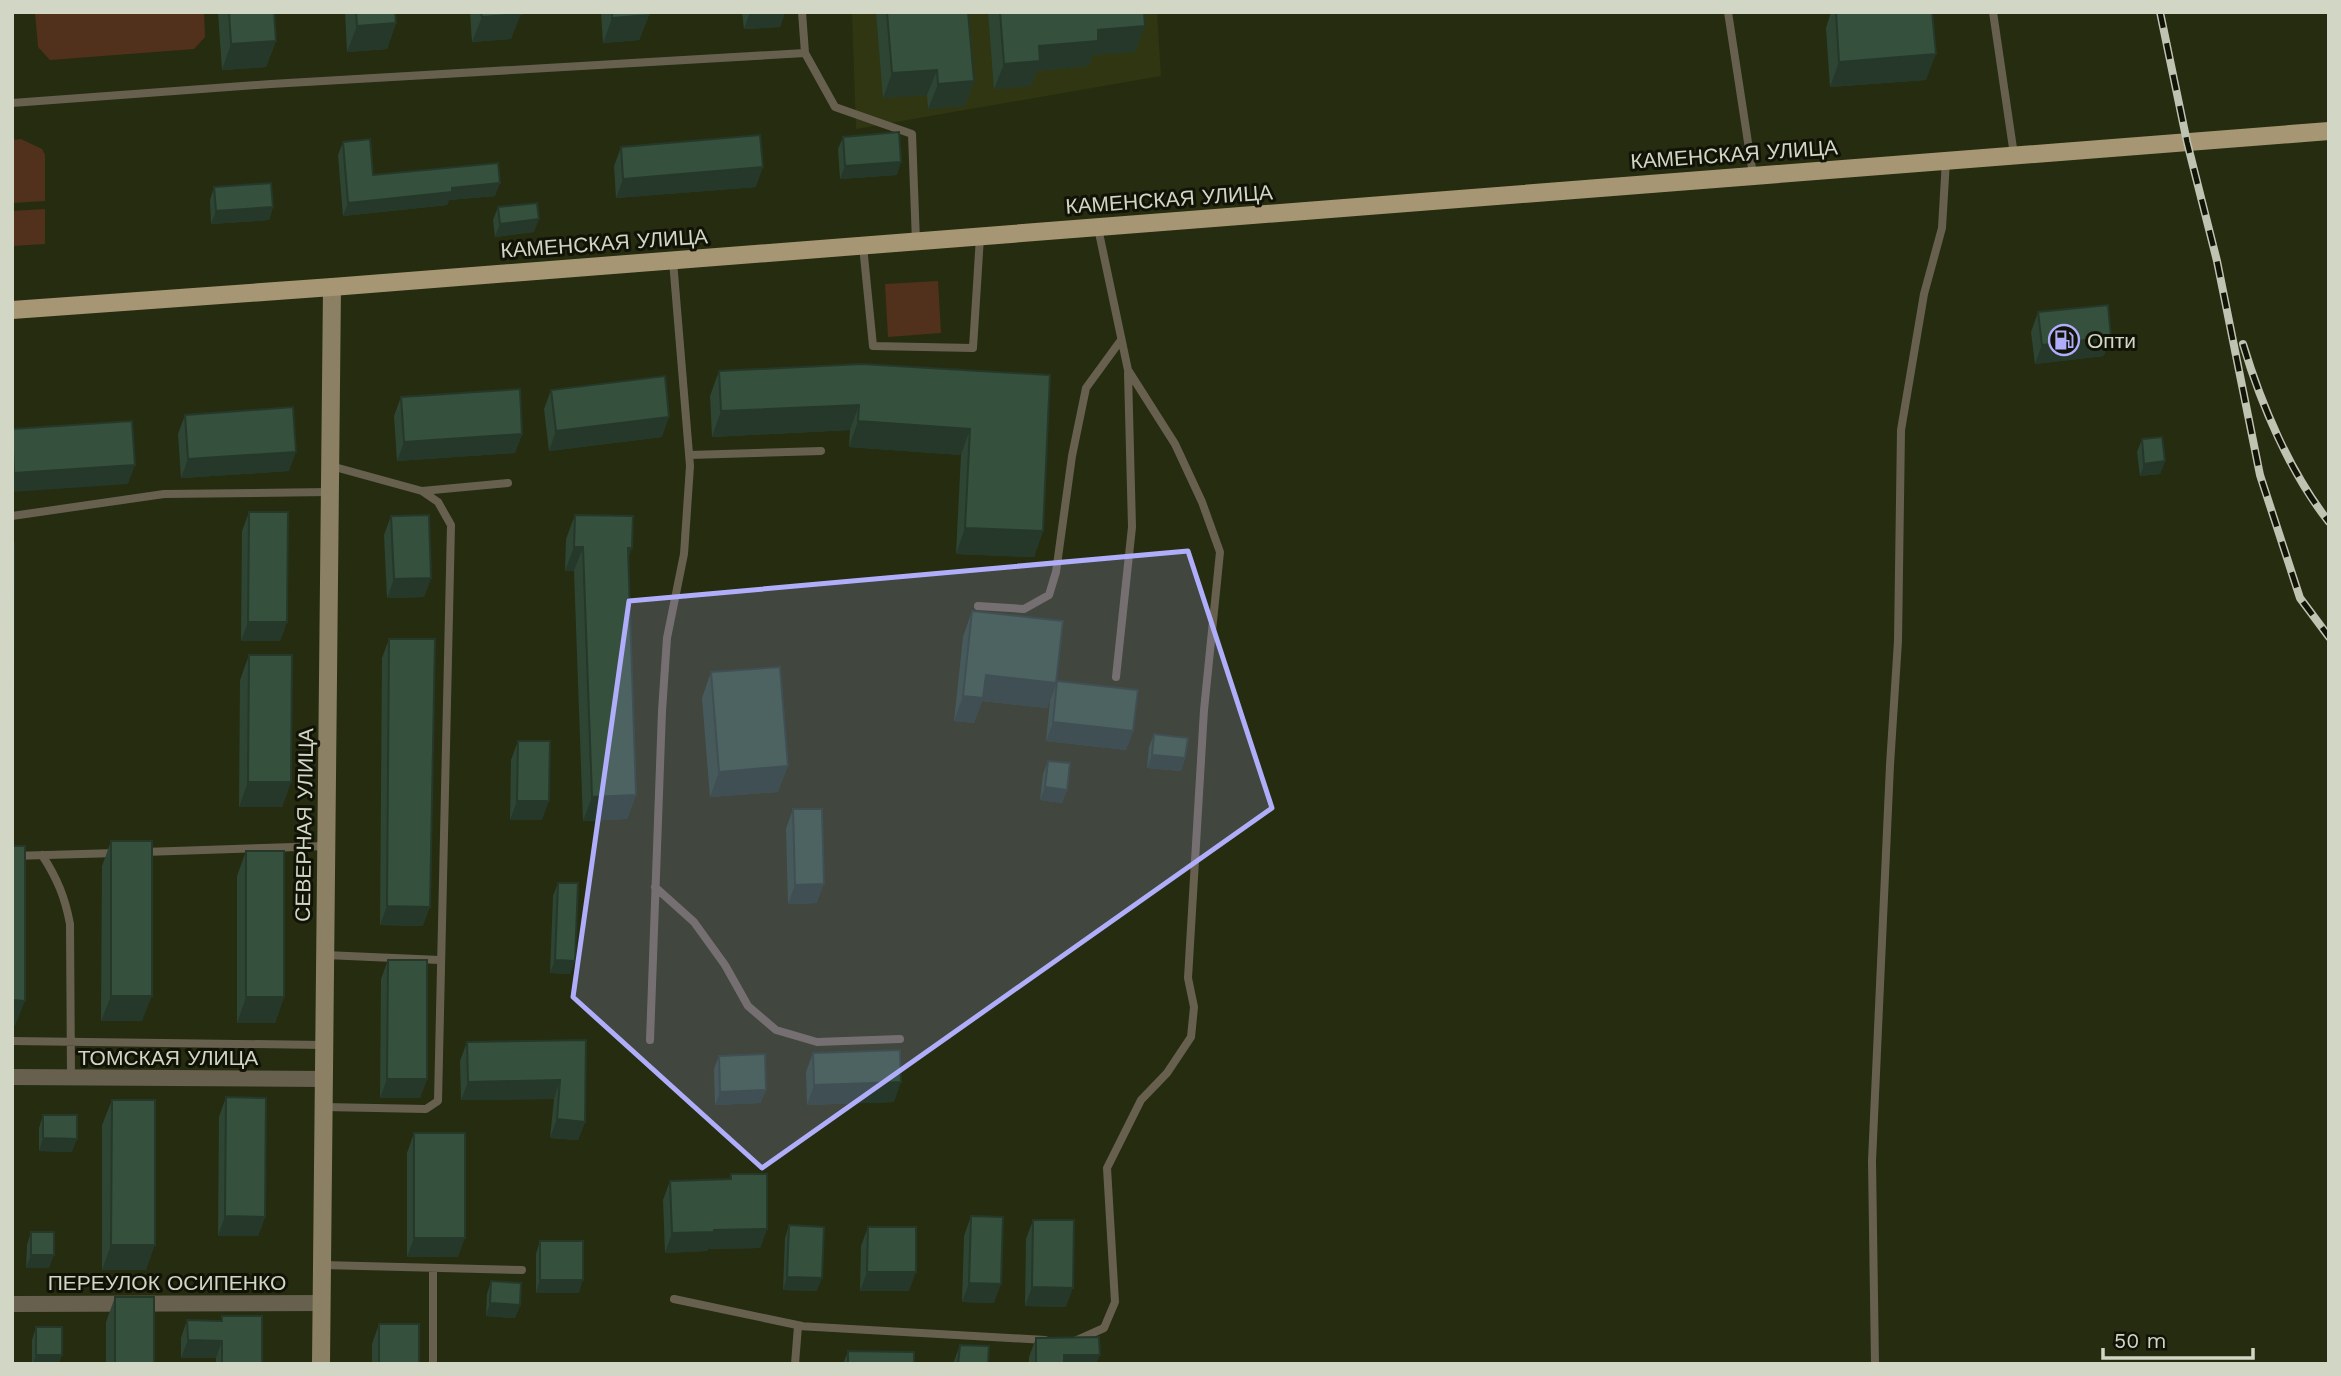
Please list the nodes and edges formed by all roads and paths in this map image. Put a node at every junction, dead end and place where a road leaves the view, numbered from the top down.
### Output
1 (802, 12) edge
2 (1728, 12) edge
3 (1993, 12) edge
4 (805, 53) junction
5 (12, 103) edge
6 (2329, 131) edge
7 (2014, 155) junction
8 (1946, 160) junction
9 (1753, 176) junction
10 (1097, 227) junction
11 (981, 236) junction
12 (916, 242) junction
13 (863, 246) junction
14 (673, 261) junction
15 (332, 287) junction
16 (12, 310) edge
17 (1121, 340) junction
18 (1128, 370) junction
19 (821, 451) dead end
20 (689, 455) junction
21 (330, 466) junction
22 (509, 483) dead end
23 (422, 491) junction
24 (330, 492) junction
25 (12, 516) edge
26 (978, 606) dead end
27 (1116, 677) dead end
28 (326, 846) junction
29 (139, 852) edge
30 (126, 853) edge
31 (42, 855) junction
32 (12, 856) edge
33 (655, 887) junction
34 (326, 955) junction
35 (440, 961) junction
36 (900, 1039) dead end
37 (650, 1040) dead end
38 (12, 1041) edge
39 (70, 1042) junction
40 (324, 1045) junction
41 (12, 1077) edge
42 (71, 1078) junction
43 (324, 1079) junction
44 (324, 1107) junction
45 (322, 1265) junction
46 (433, 1268) junction
47 (522, 1270) dead end
48 (674, 1299) dead end
49 (322, 1303) junction
50 (12, 1304) edge
51 (805, 1327) junction
52 (321, 1364) edge
53 (433, 1364) edge
54 (795, 1364) edge
55 (1875, 1364) edge

1 - 4 lane
2 - 9 lane
3 - 7 lane
4 - 5 lane
4 - 12 lane
6 - 7 main road, КАМЕНСКАЯ УЛИЦА
7 - 8 main road, КАМЕНСКАЯ УЛИЦА
8 - 9 main road, КАМЕНСКАЯ УЛИЦА
8 - 55 lane
9 - 10 main road, КАМЕНСКАЯ УЛИЦА
10 - 11 main road, КАМЕНСКАЯ УЛИЦА
10 - 17 lane
11 - 12 main road, КАМЕНСКАЯ УЛИЦА
11 - 13 lane
12 - 13 main road, КАМЕНСКАЯ УЛИЦА
13 - 14 main road, КАМЕНСКАЯ УЛИЦА
14 - 15 main road, КАМЕНСКАЯ УЛИЦА
14 - 20 lane
15 - 16 main road, КАМЕНСКАЯ УЛИЦА
15 - 21 street, СЕВЕРНАЯ УЛИЦА
17 - 18 lane
17 - 26 lane
18 - 27 lane
18 - 51 lane
19 - 20 lane
20 - 33 lane
21 - 23 lane
21 - 24 street, СЕВЕРНАЯ УЛИЦА
22 - 23 lane
23 - 35 lane
24 - 25 lane
24 - 28 street, СЕВЕРНАЯ УЛИЦА
28 - 29 lane
28 - 34 street, СЕВЕРНАЯ УЛИЦА
30 - 31 lane
31 - 32 lane
31 - 39 lane
33 - 36 lane
33 - 37 lane
34 - 35 lane
34 - 40 street, СЕВЕРНАЯ УЛИЦА
35 - 44 lane
38 - 39 lane
39 - 40 lane
39 - 42 lane
40 - 43 street, СЕВЕРНАЯ УЛИЦА
41 - 42 street, ТОМСКАЯ УЛИЦА
42 - 43 street, ТОМСКАЯ УЛИЦА
43 - 44 street, СЕВЕРНАЯ УЛИЦА
44 - 45 street, СЕВЕРНАЯ УЛИЦА
45 - 46 lane
45 - 49 street, СЕВЕРНАЯ УЛИЦА
46 - 47 lane
46 - 53 lane
48 - 51 lane
49 - 50 street, ПЕРЕУЛОК ОСИПЕНКО
49 - 52 street, СЕВЕРНАЯ УЛИЦА
51 - 54 lane

